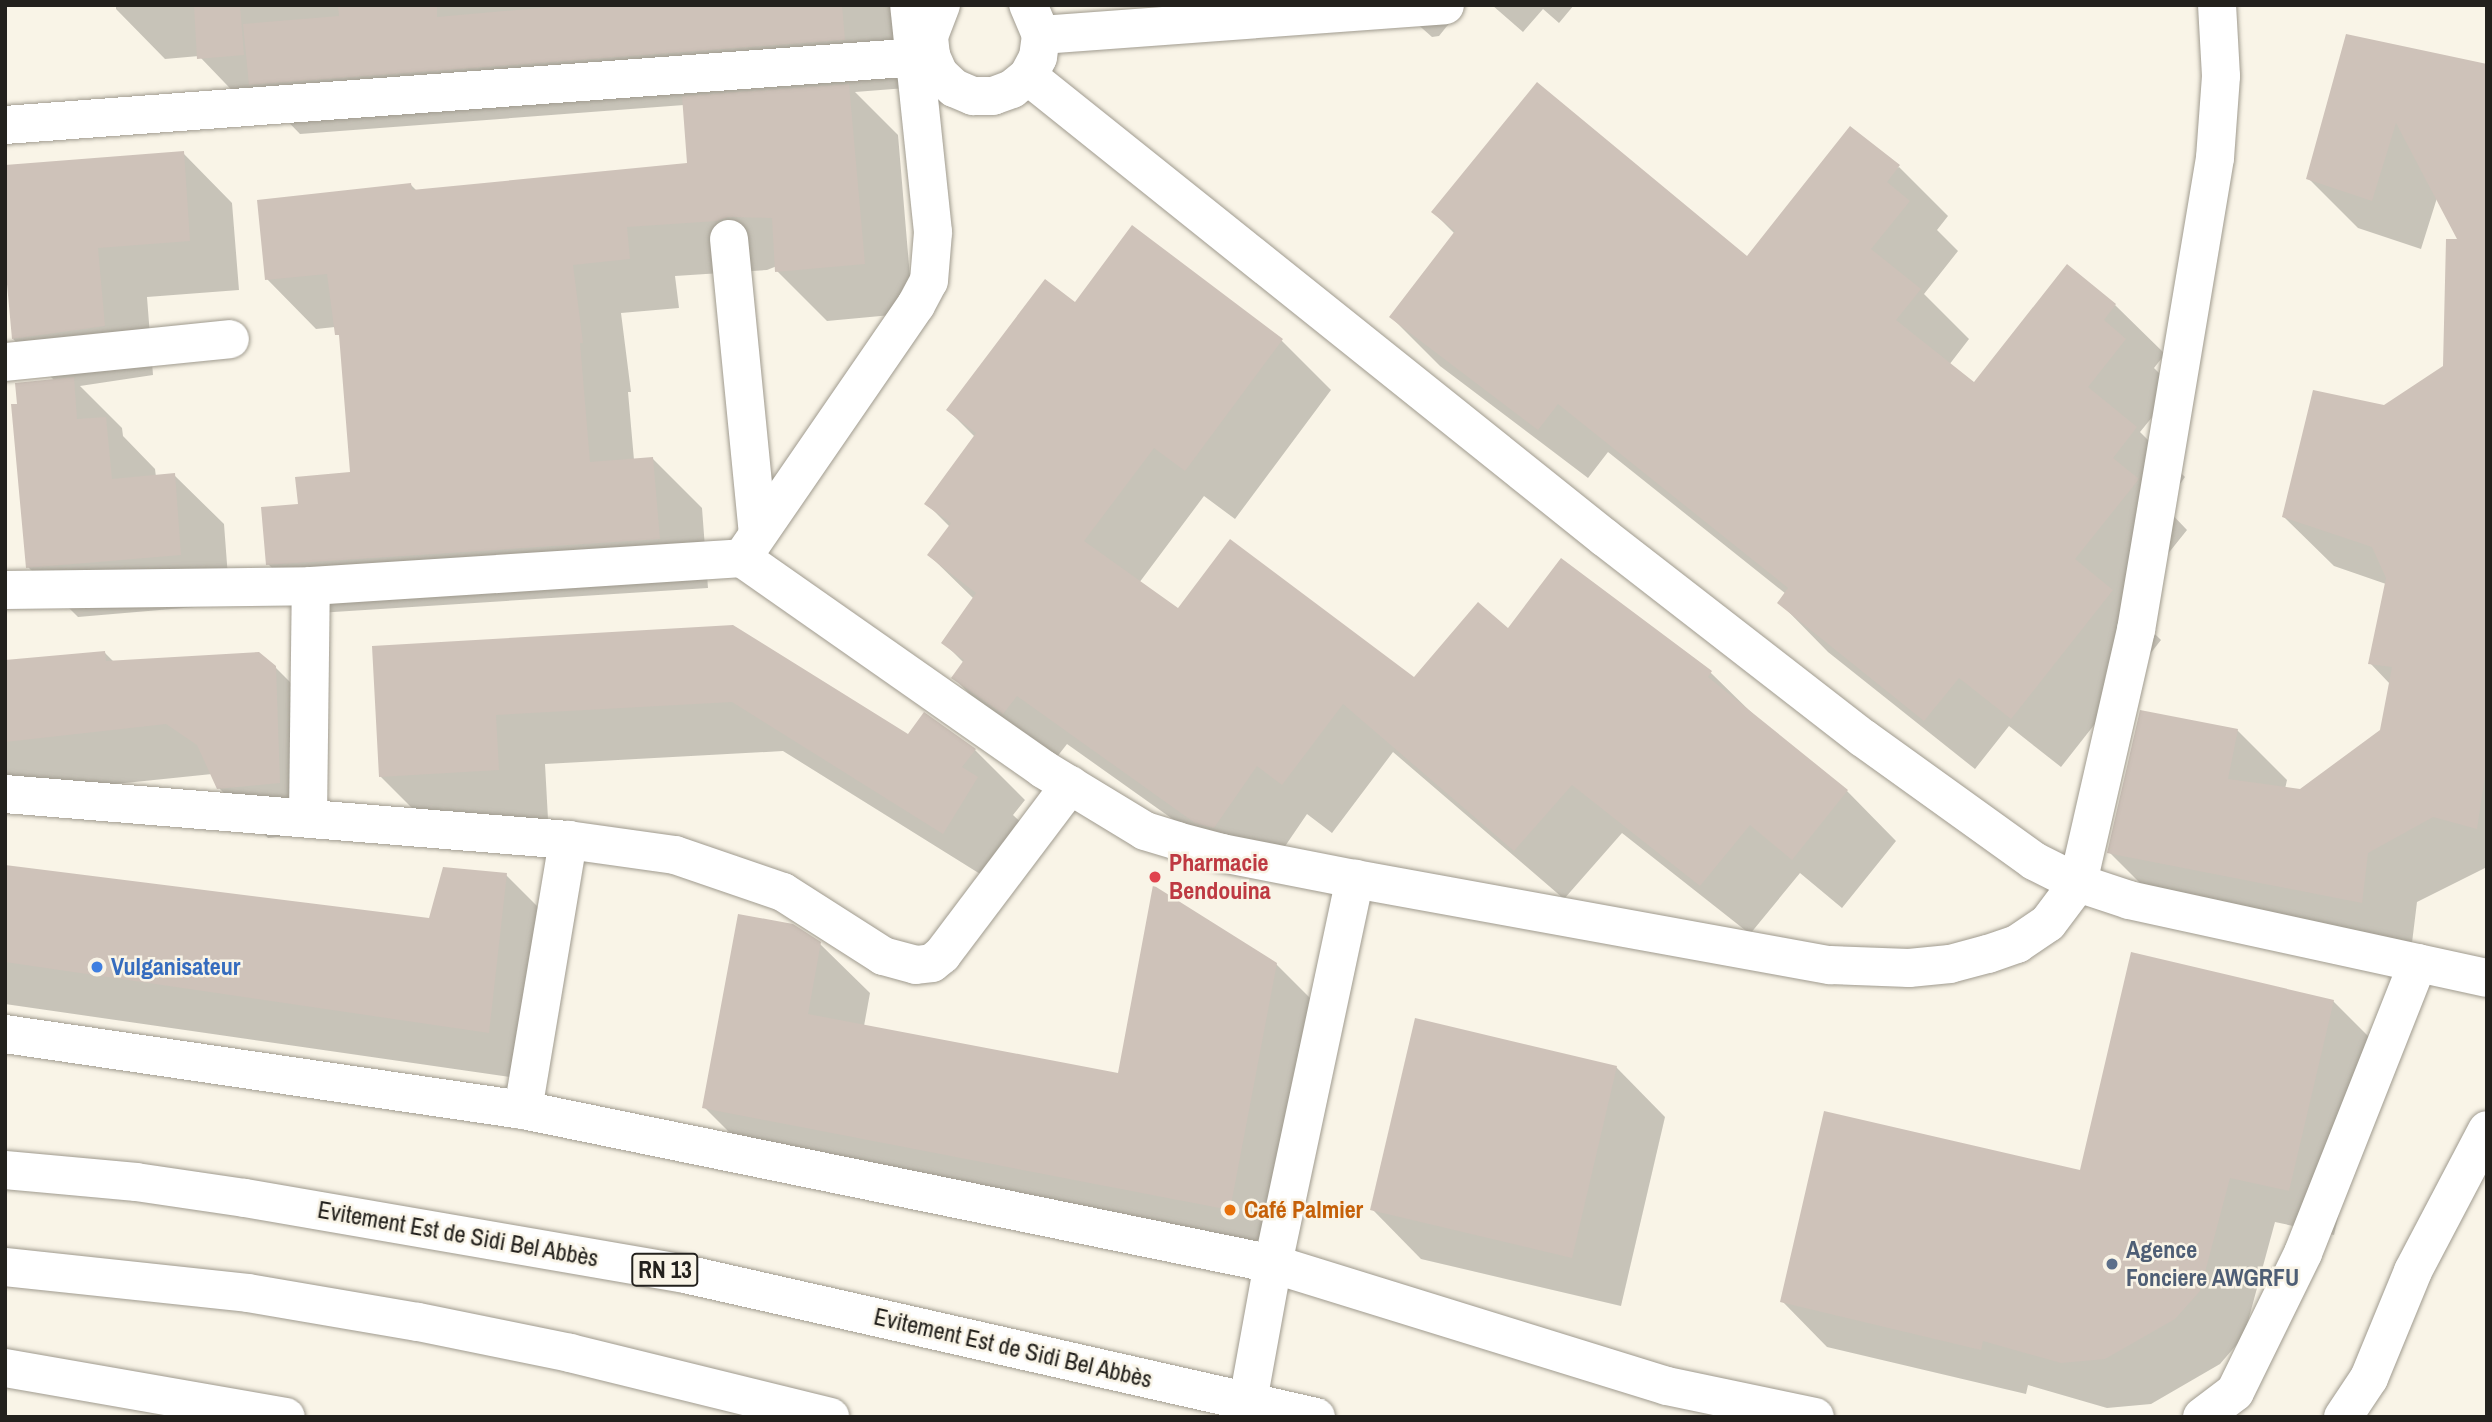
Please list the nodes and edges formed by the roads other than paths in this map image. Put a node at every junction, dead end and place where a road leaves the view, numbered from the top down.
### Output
1 (909, 5) edge
2 (942, 5) edge
3 (1445, 5) edge
4 (2217, 5) edge
5 (1156, 17) edge
6 (1034, 20) edge
7 (922, 56) junction
8 (1028, 76) junction
9 (5, 125) edge
10 (729, 239) dead end
11 (230, 339) dead end
12 (5, 362) edge
13 (750, 546) junction
14 (311, 586) junction
15 (5, 590) edge
16 (1070, 785) junction
17 (5, 794) edge
18 (308, 818) junction
19 (568, 840) junction
20 (1355, 879) junction
21 (2077, 883) junction
22 (2418, 963) junction
23 (2487, 978) edge
24 (5, 1034) edge
25 (523, 1110) junction
26 (2487, 1130) edge
27 (5, 1170) edge
28 (1273, 1264) junction
29 (5, 1267) edge
30 (5, 1368) edge
31 (1248, 1401) junction
32 (826, 1416) edge
33 (286, 1417) edge
34 (1316, 1417) edge
35 (1815, 1417) edge
36 (2202, 1417) edge
37 (2343, 1417) edge

1 - 7 main road
2 - 7 main road
3 - 5 main road
4 - 21 main road
5 - 6 main road
6 - 8 main road
7 - 8 main road
7 - 9 main road
7 - 13 main road
8 - 21 main road
10 - 13 main road
11 - 12 main road
13 - 14 main road
13 - 16 main road
14 - 15 main road
14 - 18 main road
16 - 19 main road
16 - 20 main road
17 - 18 main road
18 - 19 main road
19 - 25 main road
20 - 21 main road
20 - 28 main road
21 - 22 main road
22 - 23 main road
22 - 36 main road
24 - 25 main road
25 - 28 main road
26 - 37 main road
27 - 31 main road, Evitement Est de Sidi Bel Abbès / RN 13
28 - 31 main road
28 - 35 main road
29 - 32 main road
30 - 33 main road
31 - 34 main road, Evitement Est de Sidi Bel Abbès / RN 13

